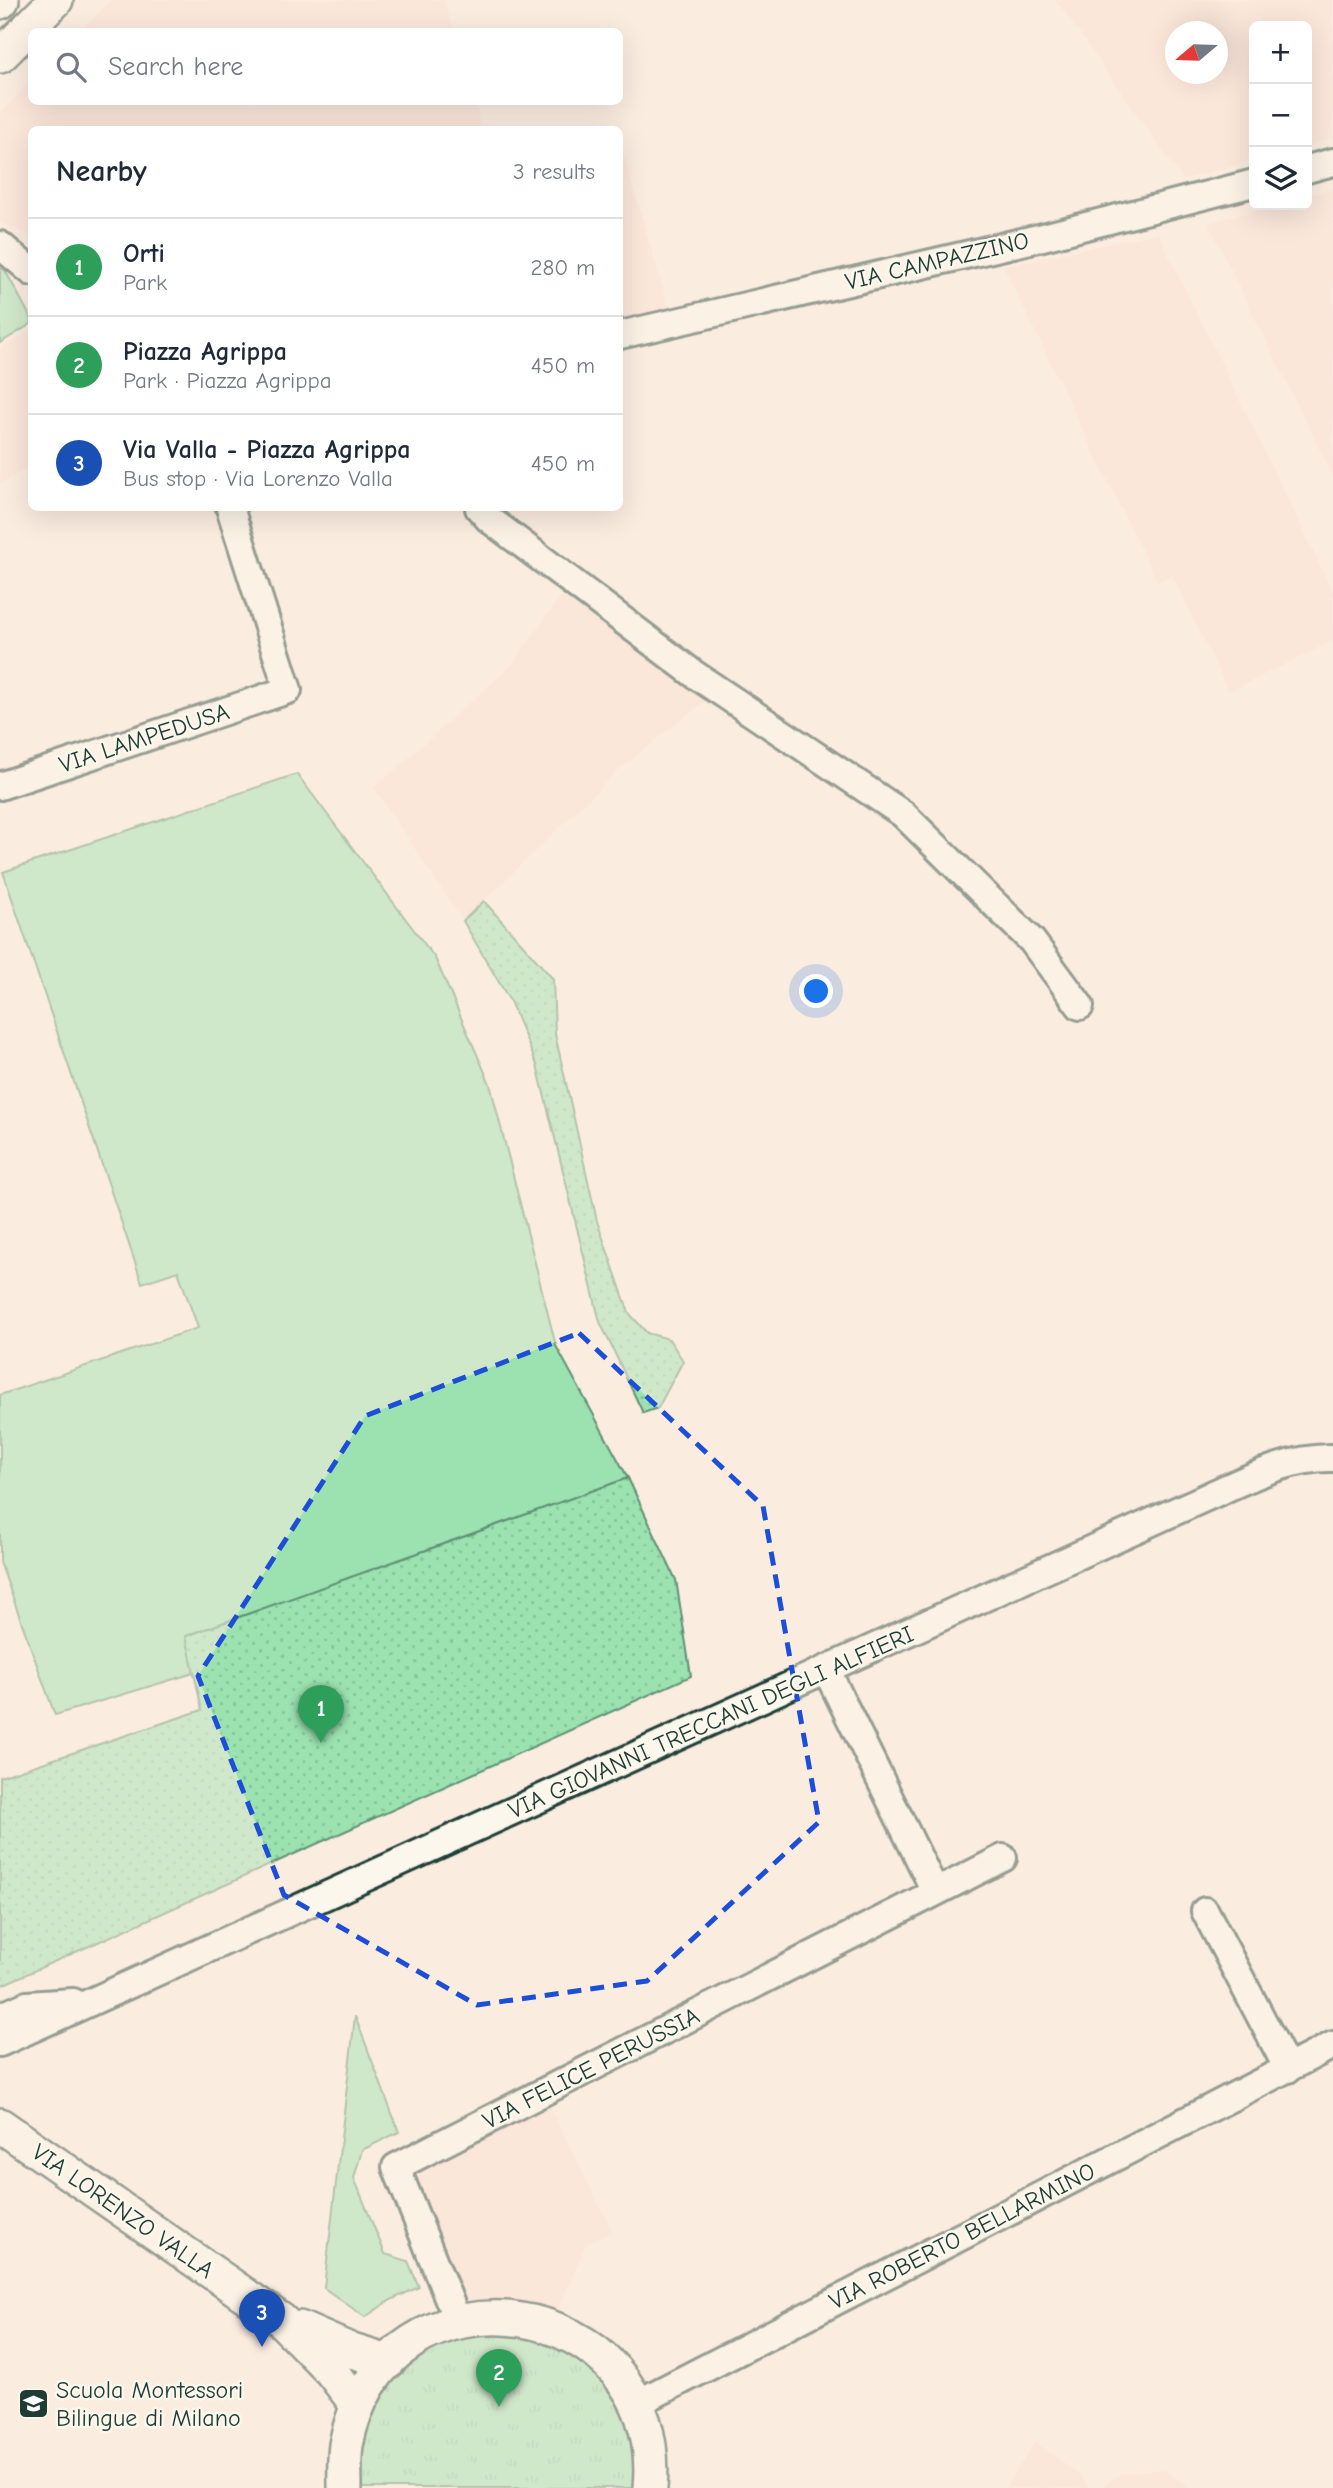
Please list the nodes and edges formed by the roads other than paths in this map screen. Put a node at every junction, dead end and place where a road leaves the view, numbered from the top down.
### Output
1 (56, 0) edge
2 (0, 56) edge
3 (1333, 162) edge
4 (1312, 168) edge
5 (1249, 184) edge
6 (0, 245) edge
7 (28, 269) edge
8 (623, 334) edge
9 (231, 511) edge
10 (482, 511) edge
11 (0, 786) edge
12 (1080, 1006) dead end
13 (1333, 1458) edge
14 (827, 1670) junction
15 (1003, 1857) dead end
16 (935, 1891) junction
17 (1205, 1911) dead end
18 (92, 2000) junction
19 (0, 2017) edge
20 (0, 2043) edge
21 (1333, 2045) edge
22 (1288, 2069) junction
23 (0, 2124) edge
24 (281, 2320) junction
25 (458, 2322) junction
26 (388, 2362) junction
27 (636, 2404) junction
28 (358, 2406) junction
29 (345, 2488) edge
30 (650, 2488) edge

1 - 2 main road
3 - 4 street
5 - 8 street, VIA CAMPAZZINO
6 - 7 street
9 - 11 street, VIA LAMPEDUSA
10 - 12 street
13 - 14 street, VIA GIOVANNI TRECCANI DEGLI ALFIERI
14 - 16 street
14 - 18 street, VIA GIOVANNI TRECCANI DEGLI ALFIERI
15 - 16 street, VIA FELICE PERUSSIA
16 - 25 street, VIA FELICE PERUSSIA
17 - 22 street
18 - 19 street, VIA GIOVANNI TRECCANI DEGLI ALFIERI
18 - 20 street, VIA GIOVANNI TRECCANI DEGLI ALFIERI
21 - 22 street, VIA ROBERTO BELLARMINO
22 - 27 street, VIA ROBERTO BELLARMINO
23 - 24 main road, VIA LORENZO VALLA
24 - 26 main road, VIA LORENZO VALLA
24 - 28 main road, VIA LORENZO VALLA
25 - 26 main road
25 - 27 main road
26 - 28 main road
27 - 30 main road
28 - 29 main road

